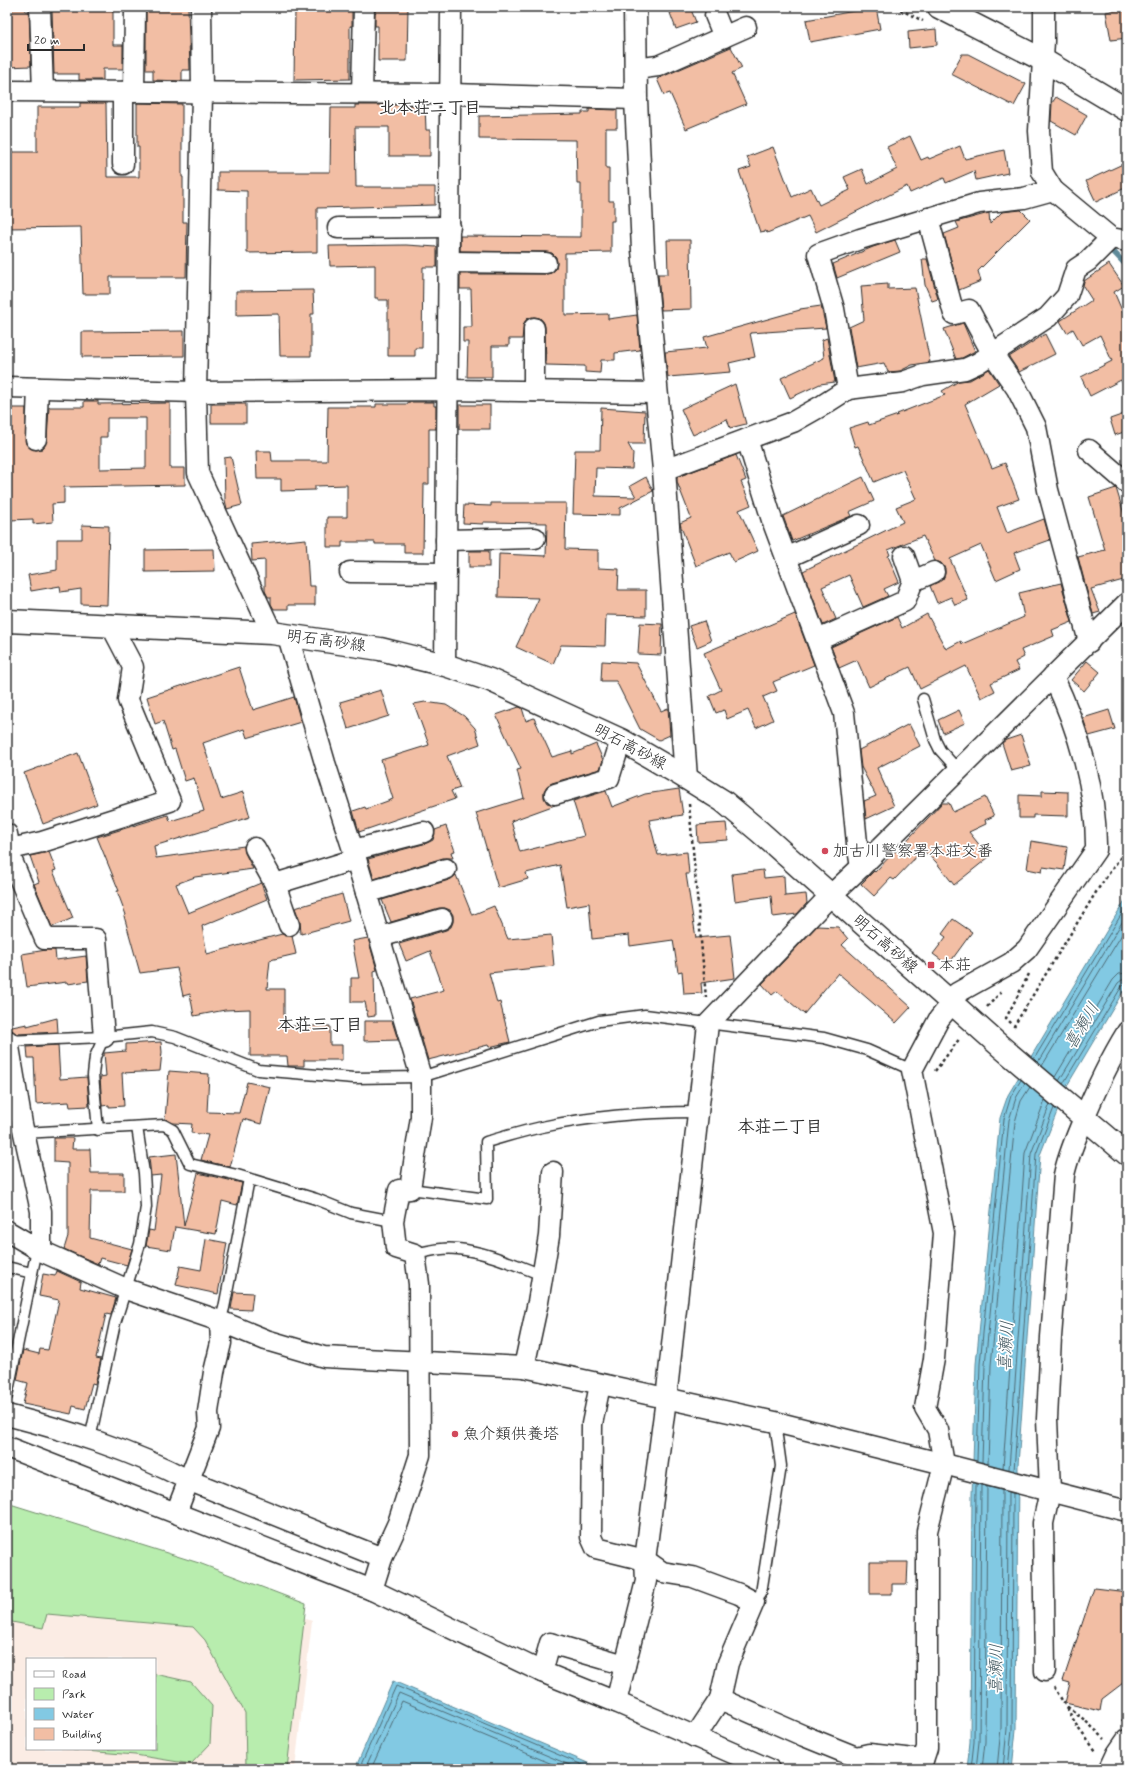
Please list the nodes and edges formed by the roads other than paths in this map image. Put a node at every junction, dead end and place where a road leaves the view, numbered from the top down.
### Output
1 (40, 7) edge
2 (135, 7) edge
3 (201, 7) edge
4 (364, 7) edge
5 (451, 7) edge
6 (635, 7) edge
7 (939, 7) edge
8 (1044, 7) edge
9 (715, 15) dead end
10 (746, 27) dead end
11 (724, 37) junction
12 (1043, 60) junction
13 (636, 69) junction
14 (7, 90) edge
15 (43, 91) junction
16 (129, 92) junction
17 (202, 93) junction
18 (362, 93) junction
19 (451, 94) junction
20 (636, 99) junction
21 (1127, 110) edge
22 (123, 164) dead end
23 (1053, 190) junction
24 (928, 218) junction
25 (450, 227) junction
26 (338, 228) dead end
27 (1122, 241) edge
28 (449, 262) junction
29 (546, 263) dead end
30 (534, 328) dead end
31 (992, 353) junction
32 (7, 387) edge
33 (38, 388) junction
34 (848, 389) junction
35 (448, 390) junction
36 (534, 391) junction
37 (196, 392) junction
38 (657, 393) junction
39 (36, 439) dead end
40 (746, 439) junction
41 (1089, 450) dead end
42 (664, 470) junction
43 (1127, 483) edge
44 (859, 525) dead end
45 (535, 538) dead end
46 (446, 540) junction
47 (904, 556) dead end
48 (786, 558) junction
49 (350, 572) dead end
50 (934, 572) dead end
51 (446, 573) junction
52 (913, 581) junction
53 (1124, 611) edge
54 (7, 621) edge
55 (111, 625) junction
56 (280, 634) junction
57 (818, 640) junction
58 (1089, 642) junction
59 (445, 665) junction
60 (1053, 676) junction
61 (923, 699) dead end
62 (621, 740) junction
63 (959, 771) junction
64 (686, 778) junction
65 (555, 795) dead end
66 (424, 832) dead end
67 (255, 848) dead end
68 (9, 852) edge
69 (355, 854) junction
70 (861, 867) junction
71 (446, 869) dead end
72 (275, 884) junction
73 (366, 893) junction
74 (830, 896) junction
75 (442, 919) dead end
76 (289, 926) dead end
77 (380, 937) junction
78 (952, 1003) junction
79 (708, 1024) junction
80 (1127, 1032) edge
81 (104, 1037) junction
82 (7, 1041) edge
83 (912, 1070) junction
84 (421, 1077) junction
85 (698, 1112) junction
86 (1082, 1115) junction
87 (137, 1127) junction
88 (98, 1130) junction
89 (24, 1133) junction
90 (1127, 1154) edge
91 (553, 1172) dead end
92 (249, 1179) junction
93 (410, 1189) junction
94 (393, 1221) junction
95 (7, 1231) edge
96 (39, 1250) junction
97 (415, 1254) junction
98 (7, 1266) edge
99 (32, 1273) junction
100 (543, 1275) junction
101 (126, 1289) junction
102 (220, 1322) junction
103 (420, 1362) junction
104 (524, 1367) junction
105 (600, 1385) junction
106 (7, 1396) edge
107 (666, 1399) junction
108 (7, 1415) edge
109 (775, 1422) junction
110 (90, 1439) junction
111 (7, 1447) edge
112 (944, 1464) junction
113 (188, 1480) junction
114 (1050, 1491) junction
115 (1127, 1511) edge
116 (176, 1513) junction
117 (382, 1558) junction
118 (645, 1560) junction
119 (372, 1590) junction
120 (754, 1602) junction
121 (625, 1665) junction
122 (542, 1672) junction
123 (1045, 1672) road end
124 (720, 1699) junction
125 (616, 1702) junction
126 (695, 1737) junction
127 (1117, 1741) edge
128 (853, 1763) edge
129 (921, 1764) edge
130 (769, 1769) edge
131 (1111, 1769) edge

1 - 15 street
2 - 16 street
3 - 17 street
4 - 18 street
5 - 19 street
6 - 13 main road
7 - 12 main road
8 - 12 street
9 - 11 street
10 - 11 street
11 - 13 street
12 - 21 main road
12 - 23 street
13 - 20 main road
14 - 15 street
15 - 16 street
16 - 17 street
16 - 22 street
17 - 18 street
17 - 37 street
18 - 19 street
19 - 20 street
19 - 25 street
20 - 38 main road
23 - 24 street
23 - 27 street
24 - 31 street
24 - 34 street
25 - 26 street
25 - 28 street
27 - 31 street
28 - 29 street
28 - 35 street
30 - 36 street
31 - 34 street
31 - 58 street
32 - 33 street
33 - 37 street
33 - 39 street
34 - 40 street
35 - 36 street
35 - 37 street
35 - 46 street
36 - 38 street
37 - 56 street
38 - 42 main road
40 - 42 street
40 - 48 street
41 - 43 street
42 - 64 main road
44 - 48 street
45 - 46 street
46 - 51 street
47 - 52 street
48 - 57 street
49 - 51 street
50 - 52 street
51 - 59 street
52 - 57 street
53 - 58 street
54 - 55 main road, 明石高砂線
55 - 56 main road, 明石高砂線
55 - 68 street
56 - 59 main road, 明石高砂線
56 - 69 street
57 - 70 street
58 - 60 street
59 - 62 main road, 明石高砂線
60 - 63 street
60 - 78 street
61 - 63 lane
62 - 64 main road, 明石高砂線
62 - 65 street
63 - 70 street
64 - 74 main road, 明石高砂線
66 - 69 street
67 - 72 street
68 - 81 street
69 - 72 street
69 - 73 street
70 - 74 street
71 - 73 street
72 - 76 street
73 - 77 street
74 - 78 main road, 明石高砂線
74 - 79 street
75 - 77 street
77 - 84 street
78 - 83 street
78 - 86 main road, 明石高砂線
79 - 83 lane
79 - 84 lane
79 - 85 street
80 - 86 street
81 - 82 lane
81 - 84 lane
81 - 88 lane
82 - 89 street
83 - 112 street
84 - 93 street
85 - 93 lane
85 - 107 street
86 - 90 main road, 明石高砂線
86 - 114 street
87 - 88 lane
87 - 92 lane
87 - 101 lane
88 - 89 lane
89 - 96 street
91 - 100 street
92 - 94 lane
92 - 102 lane
93 - 94 street
94 - 97 street
95 - 96 street
96 - 99 lane
96 - 101 street
97 - 100 lane
97 - 103 street
98 - 99 lane
99 - 106 lane
100 - 104 street
101 - 102 street
101 - 110 lane
102 - 103 street
102 - 113 street
103 - 104 street
103 - 117 street
104 - 105 street
105 - 107 street
105 - 118 street
107 - 109 street
107 - 118 street
108 - 110 street
109 - 112 street
109 - 120 lane
110 - 113 street
111 - 116 street
112 - 114 street
112 - 129 street
113 - 116 street
113 - 117 street
114 - 115 street
114 - 123 street
116 - 119 street
117 - 119 street
118 - 120 street
118 - 121 street
119 - 122 street
120 - 124 street
121 - 122 street
121 - 125 street
122 - 125 street
124 - 126 street
124 - 128 street
125 - 126 street
126 - 130 street
127 - 131 main road
128 - 129 street

